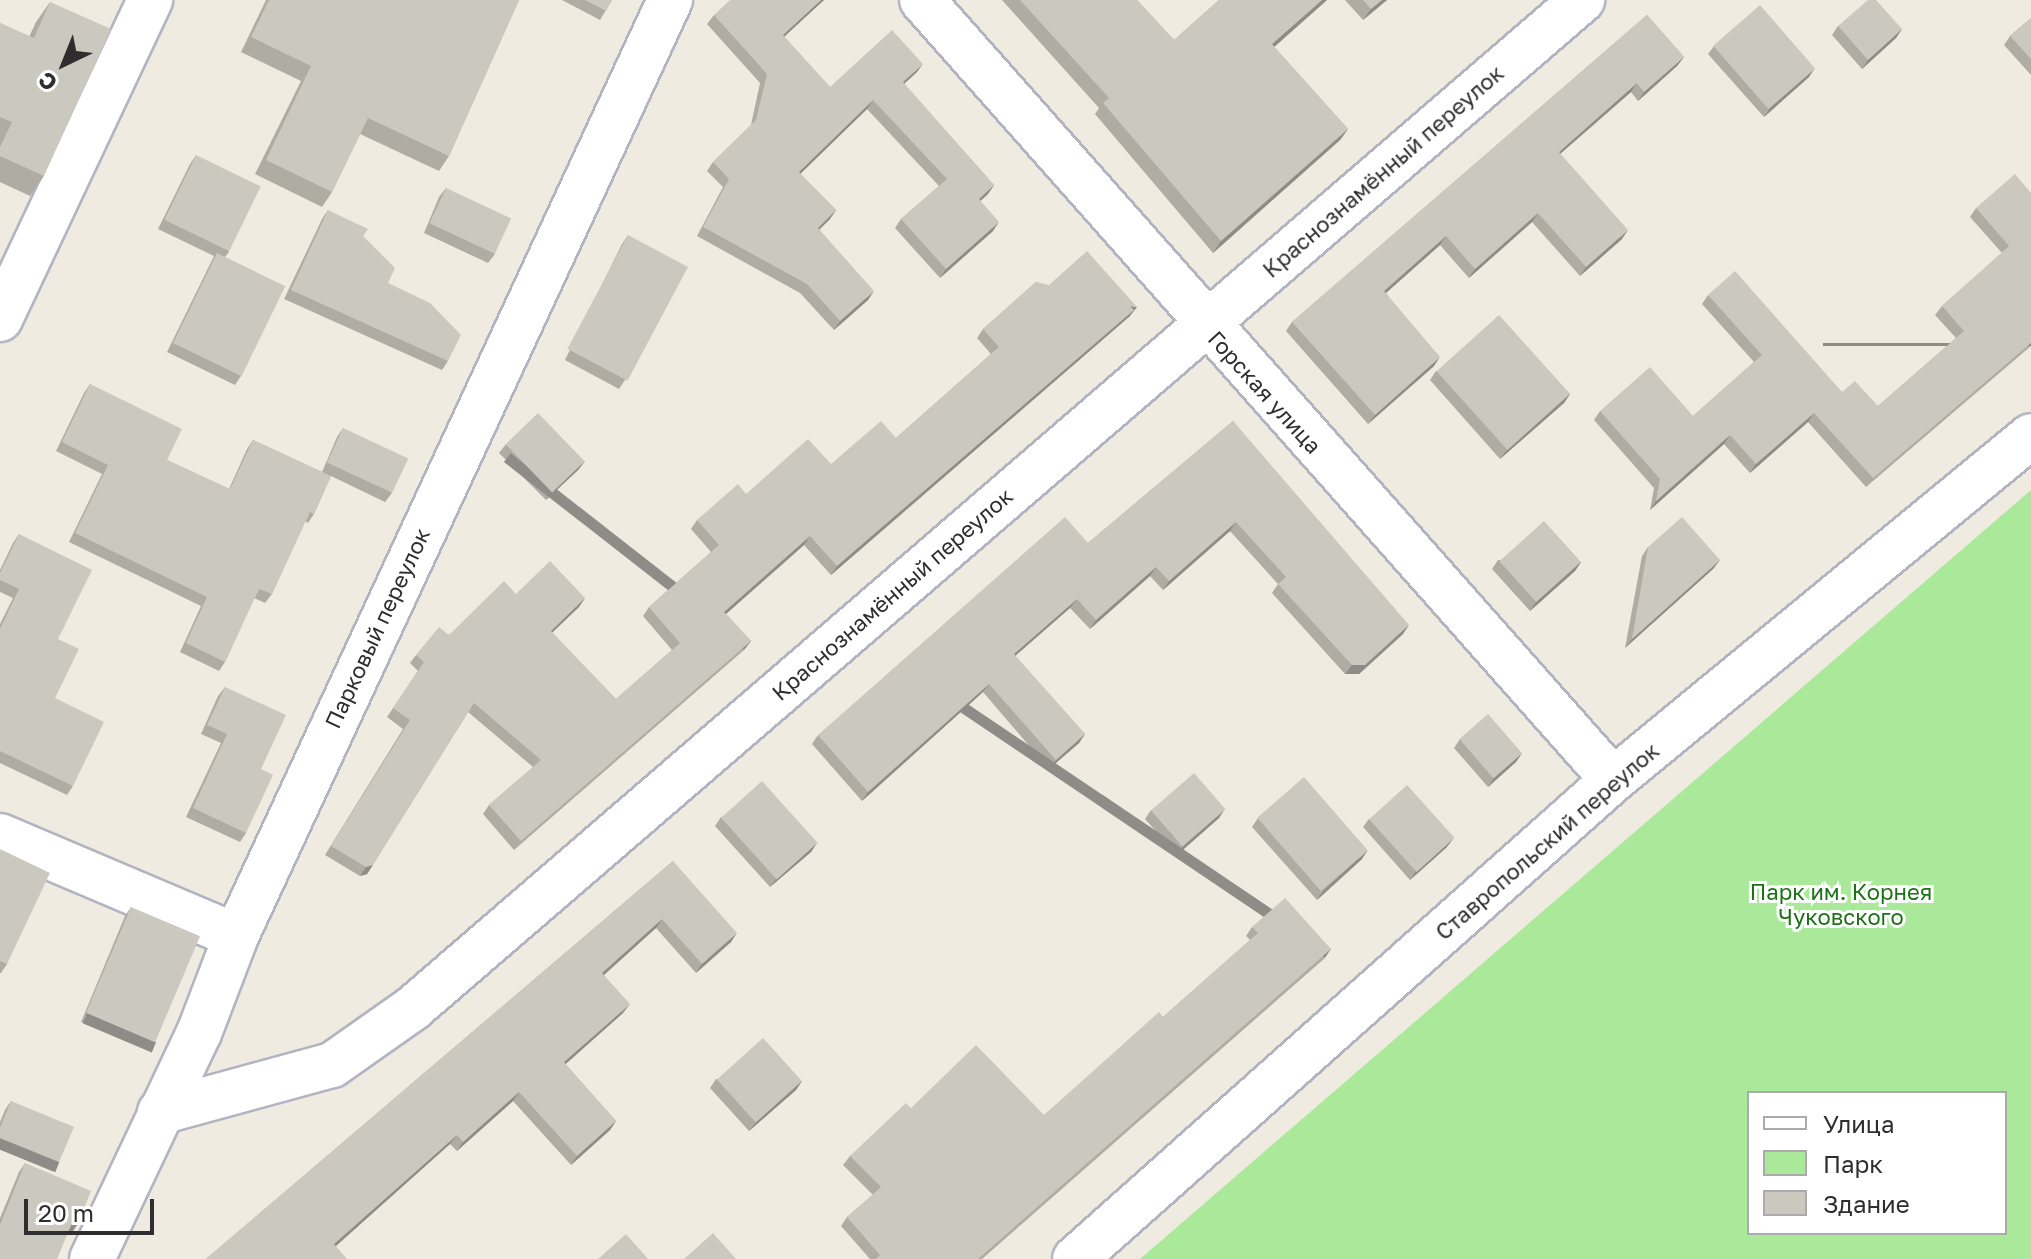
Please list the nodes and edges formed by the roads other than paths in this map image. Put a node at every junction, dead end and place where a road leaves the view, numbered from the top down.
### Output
1 (149, 0) edge
2 (670, 0) edge
3 (922, 0) edge
4 (1582, 0) edge
5 (0, 319) edge
6 (1204, 323) junction
7 (2031, 436) edge
8 (1613, 780) junction
9 (0, 836) edge
10 (236, 936) junction
11 (160, 1112) junction
12 (92, 1259) edge
13 (1075, 1259) edge

1 - 5 street
2 - 10 street, Парковый переулок
3 - 6 street, Горская улица
4 - 6 street, Краснознамённый переулок
6 - 8 street, Горская улица
6 - 11 street, Краснознамённый переулок
7 - 8 street, Ставропольский переулок
8 - 13 street, Ставропольский переулок
9 - 10 street
10 - 11 street, Парковый переулок
11 - 12 street, Парковый переулок

